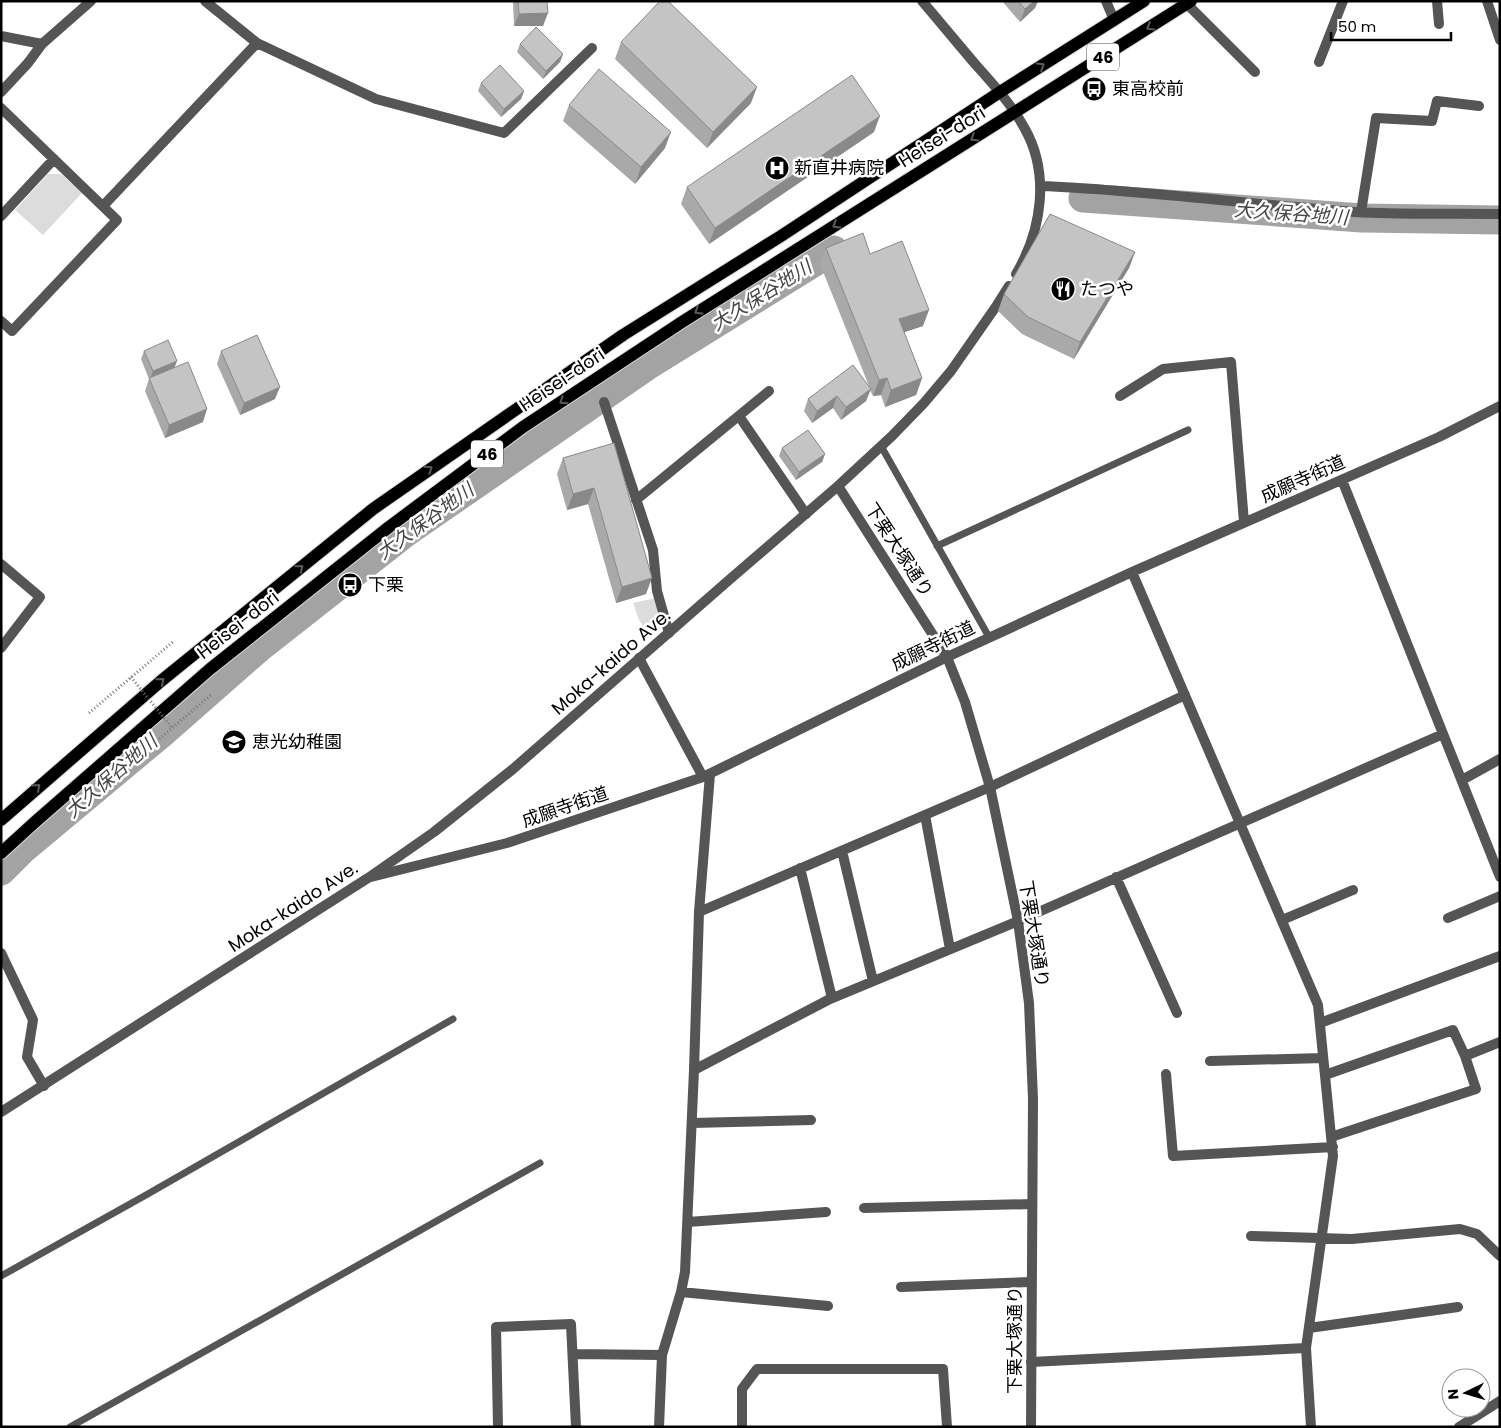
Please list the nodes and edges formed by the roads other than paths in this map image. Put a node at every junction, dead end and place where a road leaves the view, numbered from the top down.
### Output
1 (91, 1) edge
2 (205, 1) edge
3 (922, 1) edge
4 (1106, 1) edge
5 (1144, 1) edge
6 (1343, 1) edge
7 (1437, 1) edge
8 (1487, 1) edge
9 (1189, 3) edge
10 (1114, 20) junction
11 (1439, 24) dead end
12 (1, 36) edge
13 (1500, 40) edge
14 (257, 43) junction
15 (42, 44) junction
16 (592, 48) dead end
17 (1319, 62) dead end
18 (1255, 72) dead end
19 (1, 92) edge
20 (1000, 92) junction
21 (1478, 106) dead end
22 (1, 108) edge
23 (1015, 112) junction
24 (54, 159) junction
25 (1041, 186) junction
26 (103, 206) junction
27 (1361, 212) junction
28 (1500, 214) edge
29 (1, 216) edge
30 (1, 321) edge
31 (769, 391) dead end
32 (1120, 396) dead end
33 (604, 402) dead end
34 (1500, 406) edge
35 (739, 416) junction
36 (1188, 430) dead end
37 (881, 446) junction
38 (1342, 480) junction
39 (838, 486) junction
40 (636, 500) junction
41 (806, 514) junction
42 (1244, 522) junction
43 (937, 546) junction
44 (1, 564) edge
45 (1132, 572) junction
46 (669, 632) junction
47 (989, 638) junction
48 (1, 648) edge
49 (947, 657) junction
50 (639, 658) junction
51 (1185, 695) junction
52 (1443, 734) junction
53 (1500, 759) edge
54 (706, 776) junction
55 (1462, 780) junction
56 (990, 787) junction
57 (925, 815) junction
58 (1, 820) edge
59 (1240, 822) junction
60 (842, 851) junction
61 (1, 853) edge
62 (800, 868) junction
63 (1116, 877) junction
64 (1500, 877) edge
65 (368, 878) junction
66 (1353, 890) dead end
67 (1500, 896) edge
68 (699, 912) junction
69 (1448, 918) dead end
70 (1282, 920) junction
71 (1018, 921) junction
72 (950, 949) junction
73 (1, 953) edge
74 (1500, 956) edge
75 (873, 981) junction
76 (832, 998) junction
77 (1177, 1013) dead end
78 (453, 1020) dead end
79 (1320, 1023) junction
80 (1500, 1042) edge
81 (1465, 1056) junction
82 (1323, 1058) junction
83 (1210, 1061) dead end
84 (694, 1070) junction
85 (1166, 1074) dead end
86 (1325, 1075) junction
87 (44, 1086) junction
88 (1, 1112) edge
89 (811, 1120) dead end
90 (692, 1124) junction
91 (1332, 1142) junction
92 (540, 1162) dead end
93 (1032, 1204) junction
94 (864, 1208) dead end
95 (826, 1212) dead end
96 (688, 1222) junction
97 (1251, 1236) dead end
98 (1322, 1238) junction
99 (1500, 1256) edge
100 (1, 1276) edge
101 (1031, 1282) junction
102 (901, 1287) dead end
103 (681, 1292) junction
104 (828, 1306) dead end
105 (1458, 1307) dead end
106 (1309, 1328) junction
107 (1306, 1348) junction
108 (573, 1354) junction
109 (662, 1355) junction
110 (1031, 1362) junction
111 (1500, 1402) edge
112 (70, 1427) edge
113 (498, 1427) edge
114 (576, 1427) edge
115 (659, 1427) edge
116 (742, 1427) edge
117 (947, 1427) edge
118 (1031, 1427) edge
119 (1311, 1427) edge
120 (1459, 1427) edge

1 - 15 street
2 - 14 street
3 - 20 street, Moka-kaido Ave.
4 - 10 street
5 - 10 main road, Heisei-dori / 46
6 - 17 street
7 - 11 street
8 - 13 street
9 - 18 street
9 -> 23 main road, Heisei-dori / 46
20 -> 10 main road, Heisei-dori / 46
12 - 15 street
14 - 16 street
14 - 26 street
15 - 19 street
20 - 23 street, Moka-kaido Ave.
58 -> 20 main road, Heisei-dori / 46
21 - 27 street
22 - 24 street
23 - 25 street, Moka-kaido Ave.
23 -> 61 main road, Heisei-dori / 46
24 - 26 street
24 - 29 street
25 - 27 street
25 - 37 street, Moka-kaido Ave.
26 - 30 street
27 - 28 street
31 - 35 street
32 - 42 street
33 - 40 street
34 - 38 street, 成願寺街道
35 - 40 street
35 - 41 street
36 - 43 lane
37 - 39 street, Moka-kaido Ave.
37 - 43 lane
38 - 42 street, 成願寺街道
38 - 52 street
39 - 41 street, Moka-kaido Ave.
39 - 49 street, 下栗大塚通り
40 - 46 street
41 - 46 street, Moka-kaido Ave.
42 - 45 street, 成願寺街道
43 - 47 lane
44 - 48 street
45 - 47 street, 成願寺街道
45 - 51 street
46 - 50 street, Moka-kaido Ave.
47 - 49 street, 成願寺街道
49 - 54 street, 成願寺街道
49 - 56 street, 下栗大塚通り
50 - 54 street
50 - 65 street, Moka-kaido Ave.
51 - 56 street
51 - 59 street
52 - 55 street
52 - 59 street
53 - 55 street
54 - 65 street, 成願寺街道
54 - 68 street
55 - 64 street
56 - 57 street
56 - 71 street, 下栗大塚通り
57 - 60 street
57 - 72 street
59 - 63 street
59 - 70 street
60 - 62 street
60 - 75 street
62 - 68 street
62 - 76 street
63 - 71 street
63 - 77 street
65 - 87 street, Moka-kaido Ave.
66 - 70 street
67 - 69 street
68 - 84 street
70 - 79 street
71 - 72 street
71 - 93 street, 下栗大塚通り
72 - 75 street
73 - 87 street
74 - 79 street
75 - 76 street
76 - 84 street
78 - 100 lane
79 - 82 street
80 - 81 street
81 - 86 street
81 - 91 street
82 - 83 street
82 - 86 street
84 - 90 street
85 - 91 street
86 - 91 street
87 - 88 street, Moka-kaido Ave.
89 - 90 street
90 - 96 street
91 - 98 street
92 - 112 lane
93 - 94 street
93 - 101 street, 下栗大塚通り
95 - 96 street
96 - 103 street
97 - 98 street
98 - 99 street
98 - 106 street
101 - 102 street
101 - 110 street, 下栗大塚通り
103 - 104 street
103 - 109 street
105 - 106 street
106 - 107 street
107 - 110 street
107 - 119 street
108 - 109 street
108 - 113 street
108 - 114 street
109 - 115 street
110 - 118 street, 下栗大塚通り
111 - 120 street
116 - 117 street

